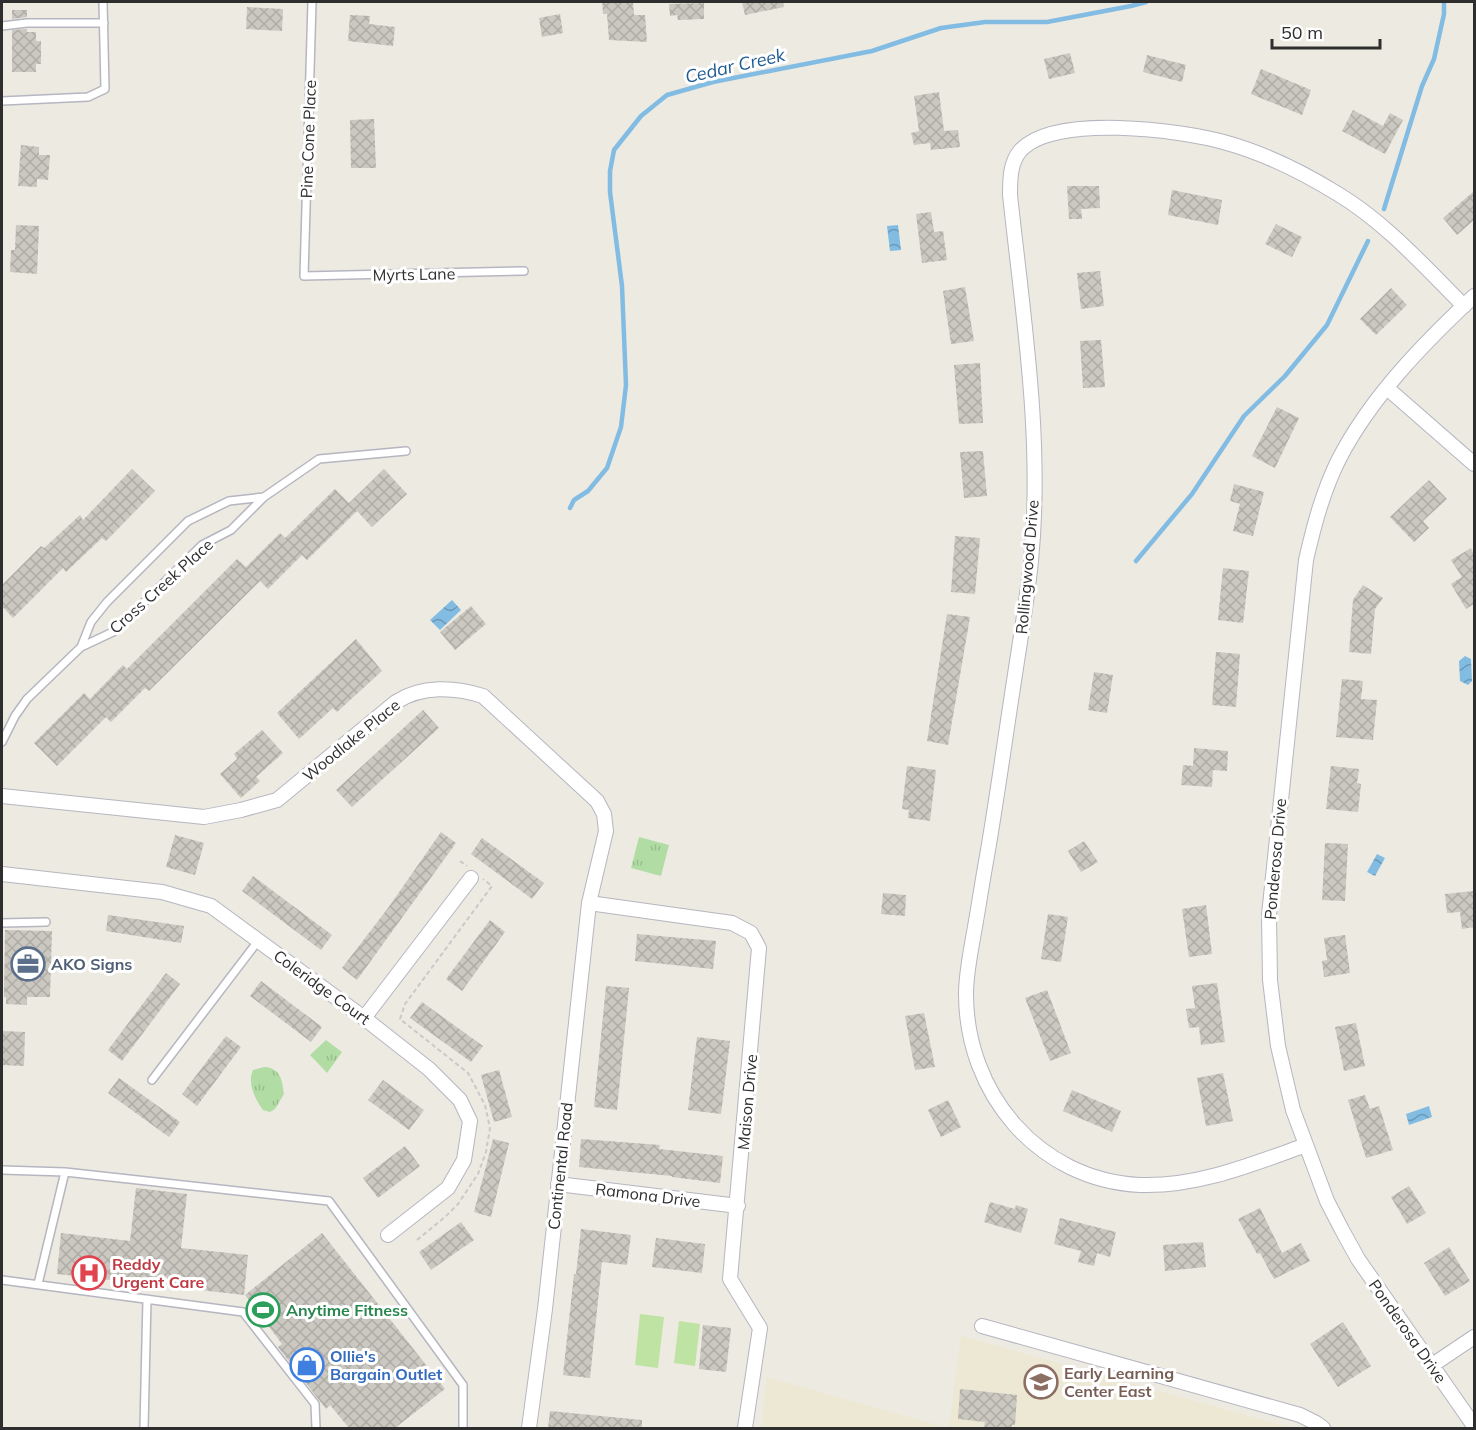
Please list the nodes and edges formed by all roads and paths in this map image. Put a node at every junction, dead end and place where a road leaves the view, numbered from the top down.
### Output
1 (104, 2) edge
2 (312, 2) edge
3 (104, 23) junction
4 (2, 26) edge
5 (2, 101) edge
6 (524, 271) dead end
7 (304, 276) joint
8 (1469, 301) edge
9 (1387, 388) junction
10 (406, 451) dead end
11 (1474, 464) edge
12 (264, 496) junction
13 (81, 647) junction
14 (2, 742) edge
15 (2, 793) edge
16 (460, 861) dead end
17 (2, 874) edge
18 (474, 874) junction
19 (589, 903) junction
20 (46, 922) dead end
21 (2, 923) edge
22 (258, 941) junction
23 (364, 1018) junction
24 (152, 1080) dead end
25 (1306, 1145) junction
26 (2, 1170) edge
27 (64, 1172) junction
28 (558, 1184) junction
29 (738, 1206) junction
30 (388, 1235) dead end
31 (417, 1240) dead end
32 (2, 1280) edge
33 (38, 1284) junction
34 (147, 1299) junction
35 (981, 1326) dead end
36 (1474, 1337) edge
37 (1431, 1366) junction
38 (1474, 1426) edge
39 (144, 1428) edge
40 (316, 1428) edge
41 (463, 1428) edge
42 (529, 1428) edge
43 (746, 1428) edge
44 (1323, 1428) edge

1 - 3 lane
2 - 7 lane, Pine Cone Place
3 - 4 lane
3 - 5 lane
6 - 7 lane, Myrts Lane
8 - 9 street, Ponderosa Drive
8 - 25 street, Rollingwood Drive
9 - 11 street
9 - 25 street, Ponderosa Drive
10 - 12 lane, Cross Creek Place
12 - 13 lane, Cross Creek Place
12 - 13 lane, Cross Creek Place
13 - 14 lane, Cross Creek Place
15 - 19 street, Woodlake Place
16 - 18 path
17 - 22 street, Coleridge Court
18 - 23 street
18 - 31 path
19 - 28 street, Continental Road
19 - 29 street, Maison Drive
20 - 21 lane
22 - 23 street, Coleridge Court
22 - 24 lane
23 - 30 street, Coleridge Court
25 - 37 street, Ponderosa Drive
26 - 27 lane
27 - 33 lane
27 - 41 lane
28 - 29 street, Ramona Drive
28 - 42 street, Continental Road
29 - 43 street, Maison Drive
32 - 33 lane
33 - 34 lane
34 - 39 lane
34 - 40 lane
35 - 44 street
36 - 37 street
37 - 38 street, Ponderosa Drive

